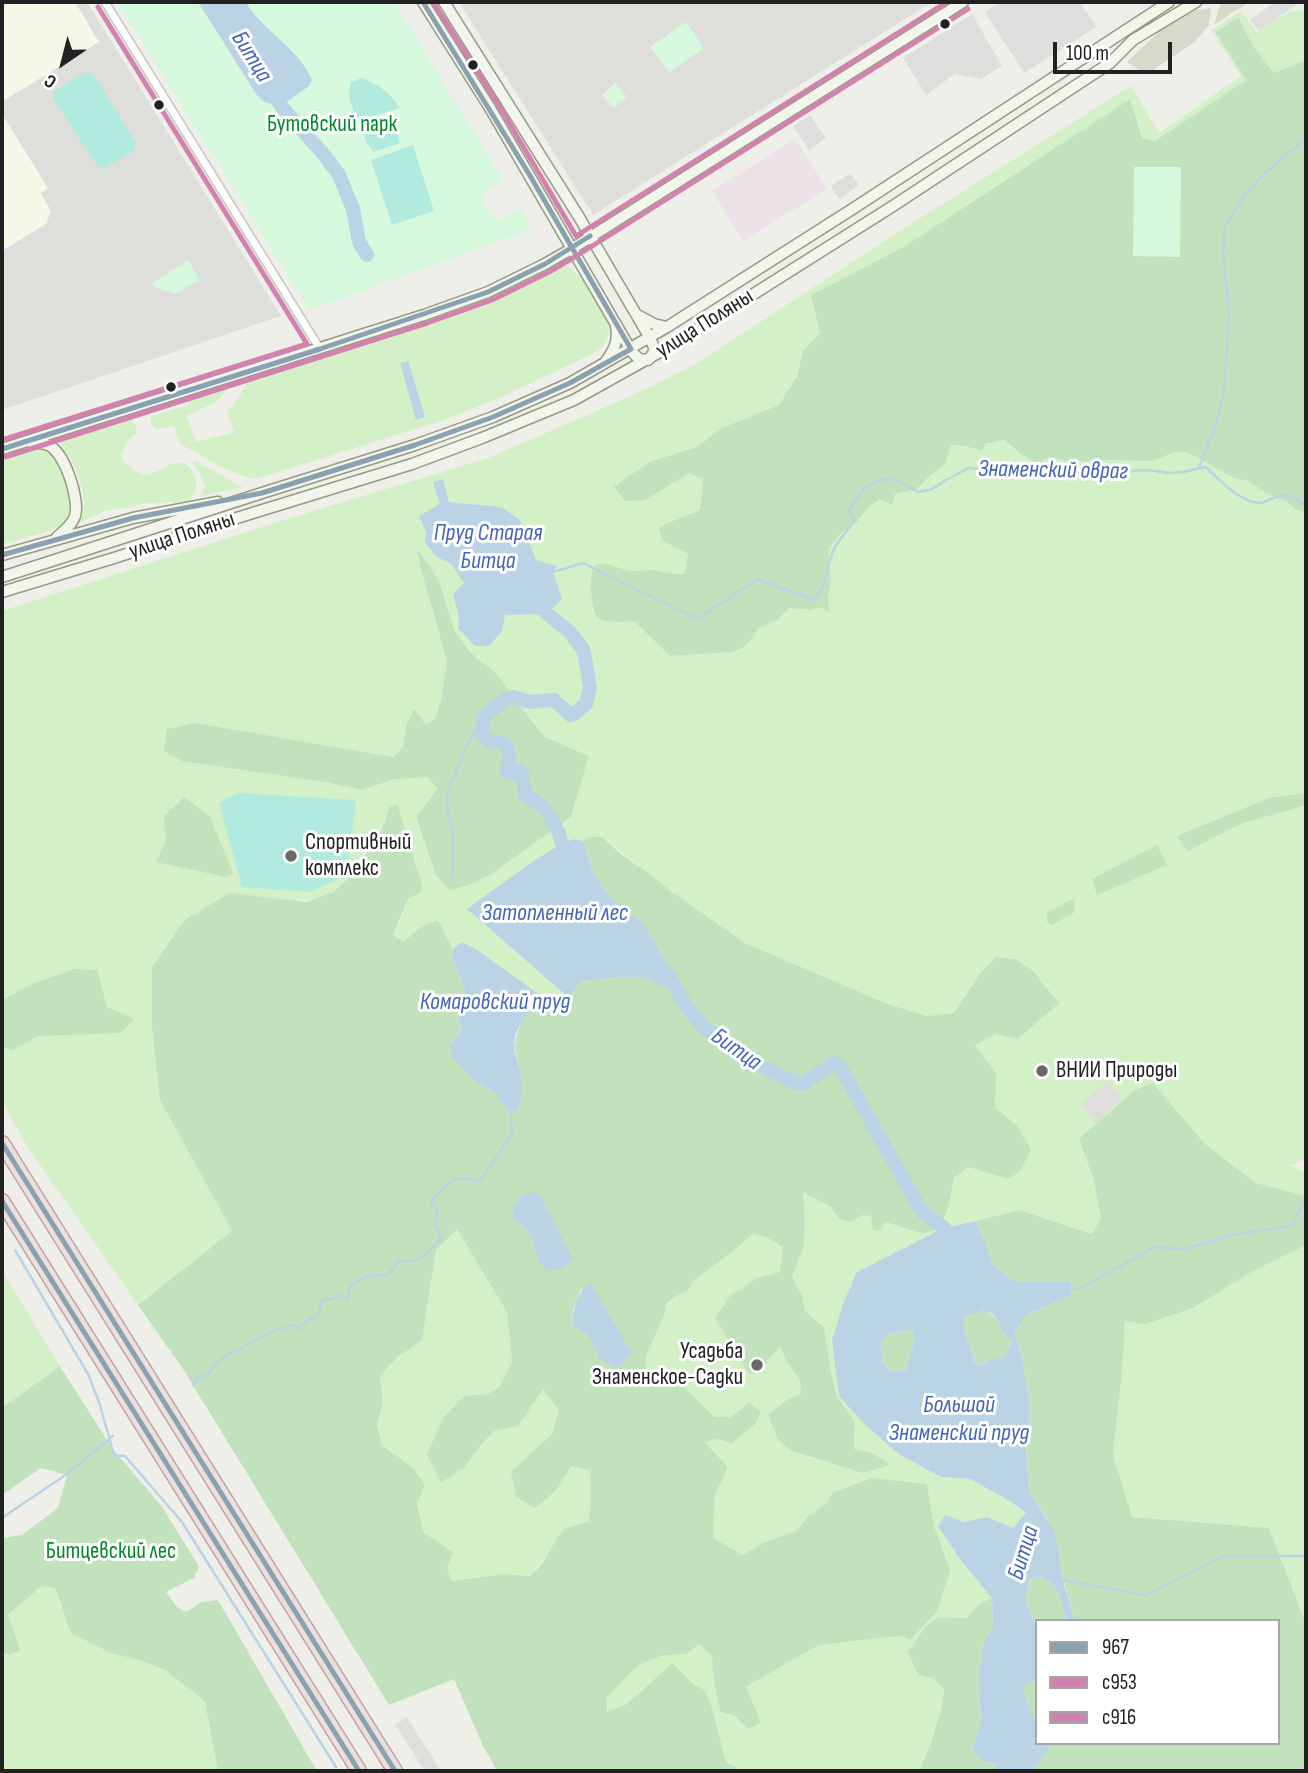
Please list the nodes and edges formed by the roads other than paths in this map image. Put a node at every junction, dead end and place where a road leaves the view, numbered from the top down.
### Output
1 (105, 2) edge
2 (423, 2) edge
3 (444, 2) edge
4 (963, 2) edge
5 (1169, 2) edge
6 (1196, 2) edge
7 (591, 237) junction
8 (573, 248) junction
9 (635, 314) junction
10 (615, 321) junction
11 (667, 327) junction
12 (650, 338) junction
13 (320, 349) junction
14 (631, 349) junction
15 (648, 360) junction
16 (603, 364) junction
17 (22, 443) junction
18 (2, 449) edge
19 (262, 493) junction
20 (48, 541) junction
21 (2, 555) edge
22 (2, 578) edge
23 (5, 591) edge
24 (2, 1143) edge
25 (2, 1201) edge
26 (359, 1771) edge
27 (395, 1771) edge

1 - 13 street
2 - 8 main road
3 - 7 main road
4 - 7 main road
5 - 11 main road, улица Поляны
6 - 15 main road, улица Поляны
7 - 8 main road
7 - 9 main road
8 - 10 main road
8 - 13 main road
9 - 11 main road
9 - 12 main road
10 - 14 main road
10 - 16 main road
11 - 12 main road, улица Поляны
12 - 14 main road, улица Поляны
12 - 15 main road
13 - 17 main road
14 - 15 main road
14 - 16 main road, улица Поляны
15 - 23 main road, улица Поляны
16 - 19 main road, улица Поляны
17 - 18 main road
17 - 20 main road
19 - 20 main road
19 - 22 main road, улица Поляны
20 - 21 main road
24 - 27 highway
25 - 26 highway

